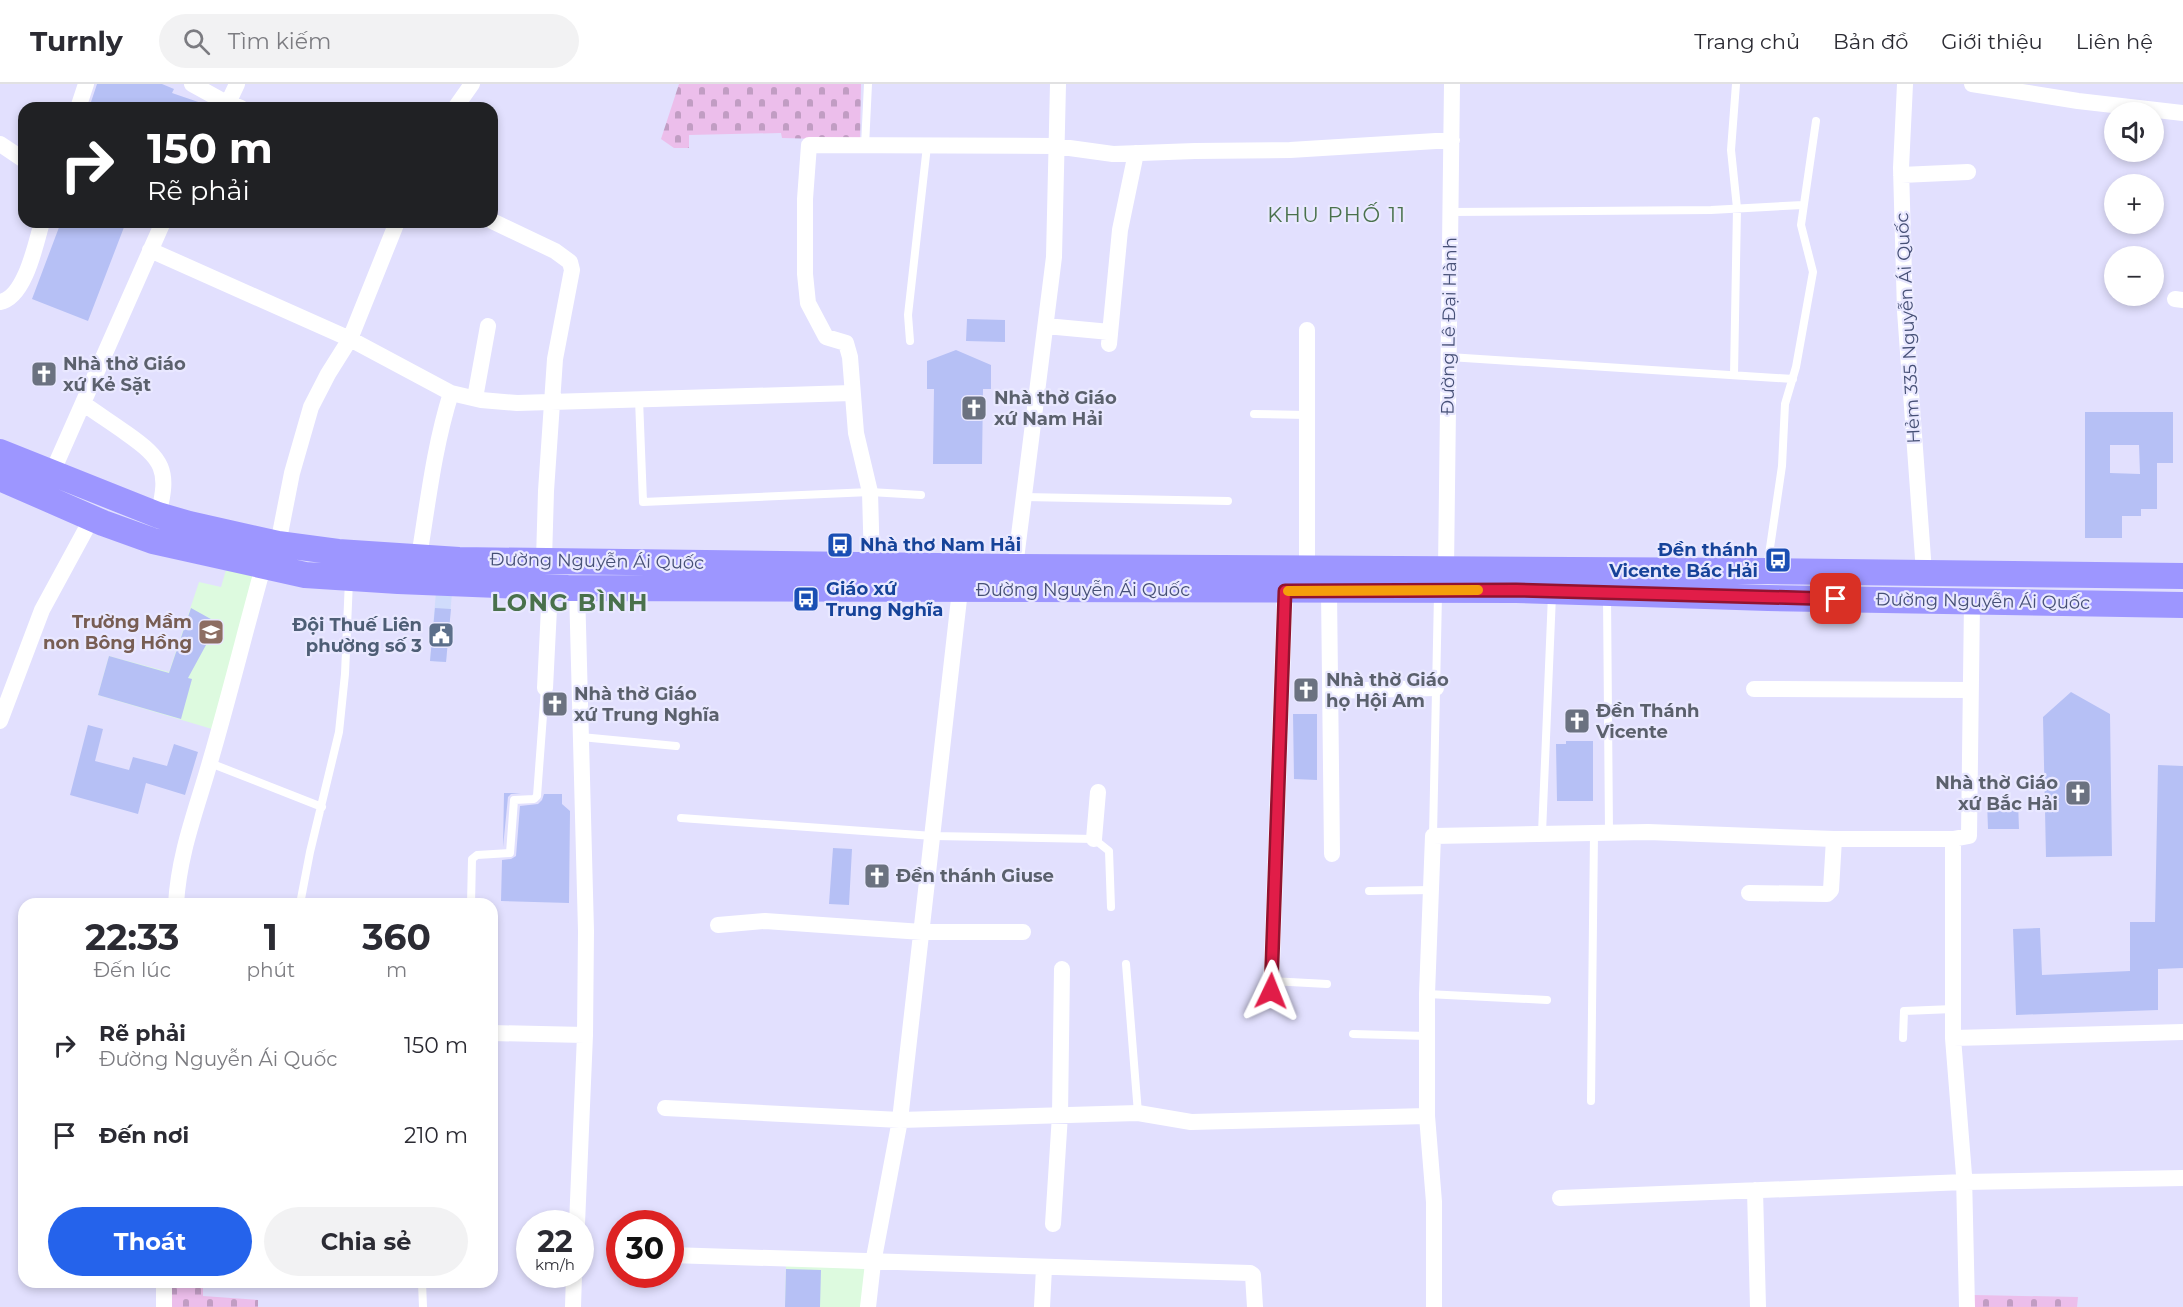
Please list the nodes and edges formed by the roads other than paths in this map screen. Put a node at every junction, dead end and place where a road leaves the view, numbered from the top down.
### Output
1 (86, 84) edge
2 (192, 84) edge
3 (237, 84) edge
4 (472, 84) edge
5 (868, 84) edge
6 (1058, 84) edge
7 (1452, 84) edge
8 (1736, 84) edge
9 (1905, 84) edge
10 (1972, 84) edge
11 (80, 102) edge
12 (222, 102) edge
13 (228, 102) edge
14 (459, 102) edge
15 (2183, 113) edge
16 (1816, 121) dead end
17 (1452, 140) junction
18 (0, 144) edge
19 (865, 146) junction
20 (927, 146) junction
21 (1055, 147) junction
22 (1136, 153) junction
23 (18, 156) edge
24 (1968, 172) dead end
25 (1901, 175) junction
26 (1803, 205) junction
27 (1737, 208) junction
28 (1451, 212) junction
29 (498, 224) edge
30 (40, 228) edge
31 (160, 228) edge
32 (395, 228) edge
33 (150, 250) junction
34 (0, 302) edge
35 (488, 326) dead end
36 (1046, 326) junction
37 (1307, 330) dead end
38 (350, 339) junction
39 (910, 341) dead end
40 (1449, 357) junction
41 (1734, 375) junction
42 (1793, 379) junction
43 (451, 393) junction
44 (852, 393) junction
45 (475, 398) junction
46 (639, 399) junction
47 (553, 402) junction
48 (84, 404) junction
49 (1254, 414) dead end
50 (1307, 415) junction
51 (0, 452) edge
52 (52, 473) junction
53 (0, 478) edge
54 (870, 492) junction
55 (921, 495) dead end
56 (1024, 498) junction
57 (1228, 501) dead end
58 (158, 515) junction
59 (92, 518) junction
60 (278, 544) junction
61 (419, 557) junction
62 (544, 560) junction
63 (577, 561) junction
64 (872, 564) junction
65 (263, 567) junction
66 (1015, 567) junction
67 (1306, 568) junction
68 (1767, 571) junction
69 (1924, 572) junction
70 (1973, 573) junction
71 (2183, 576) edge
72 (349, 578) junction
73 (1442, 580) junction
74 (550, 588) junction
75 (577, 588) junction
76 (960, 590) junction
77 (1285, 591) junction
78 (1329, 591) junction
79 (1552, 591) junction
80 (1607, 593) junction
81 (1972, 601) junction
82 (2183, 605) edge
83 (5, 687) edge
84 (545, 688) joint
85 (1436, 688) junction
86 (1754, 689) dead end
87 (1970, 690) junction
88 (1331, 691) junction
89 (0, 721) edge
90 (581, 737) junction
91 (676, 746) dead end
92 (210, 764) junction
93 (1098, 792) dead end
94 (322, 807) junction
95 (681, 818) dead end
96 (1602, 832) junction
97 (1542, 834) junction
98 (933, 836) junction
99 (1433, 836) junction
100 (1094, 839) junction
101 (1834, 839) junction
102 (1953, 839) junction
103 (1332, 854) dead end
104 (1369, 891) dead end
105 (1431, 891) junction
106 (1749, 893) dead end
107 (176, 898) edge
108 (301, 898) edge
109 (471, 898) edge
110 (1111, 907) dead end
111 (718, 925) dead end
112 (922, 932) junction
113 (1023, 932) dead end
114 (1126, 964) dead end
115 (1062, 969) dead end
116 (1327, 984) dead end
117 (1271, 986) joint
118 (1427, 994) junction
119 (1547, 1000) dead end
120 (1953, 1009) junction
121 (2183, 1032) edge
122 (498, 1034) edge
123 (1353, 1034) dead end
124 (585, 1035) junction
125 (1427, 1036) junction
126 (1904, 1038) dead end
127 (1953, 1038) junction
128 (1591, 1101) dead end
129 (665, 1108) dead end
130 (1138, 1113) junction
131 (1060, 1115) junction
132 (1427, 1116) junction
133 (900, 1119) junction
134 (2183, 1178) edge
135 (1965, 1182) junction
136 (1755, 1190) junction
137 (1560, 1198) dead end
138 (578, 1210) edge
139 (1053, 1224) dead end
140 (684, 1256) edge
141 (873, 1263) junction
142 (1044, 1268) junction
143 (164, 1288) edge
144 (422, 1288) edge
145 (574, 1288) edge
146 (164, 1307) edge
147 (423, 1307) edge
148 (573, 1307) edge
149 (868, 1307) edge
150 (1042, 1307) edge
151 (1255, 1307) edge
152 (1434, 1307) edge
153 (1758, 1307) edge
154 (1967, 1307) edge

1 - 11 street
2 - 12 street
3 - 13 street
4 - 14 street
5 - 19 lane
6 - 21 street
7 - 17 street, Đường Lê Đại Hành
8 - 27 lane
9 - 25 street, Hẻm 335 Nguyễn Ái Quốc
10 - 15 street
16 - 26 lane
17 - 22 street
17 - 28 street, Đường Lê Đại Hành
18 - 23 street
19 - 20 street
19 - 44 street
20 - 21 street
20 - 39 lane
21 - 22 street
21 - 36 street
22 - 36 street
24 - 25 street
25 - 69 street, Hẻm 335 Nguyễn Ái Quốc
26 - 27 lane
26 - 42 lane
27 - 28 lane
27 - 41 lane
28 - 40 street, Đường Lê Đại Hành
29 - 47 street
30 - 34 street
31 - 33 street
32 - 38 street
33 - 38 street
33 - 48 street
35 - 45 street
36 - 56 street
37 - 50 street
38 - 43 street
38 - 60 street
40 - 41 lane
40 - 73 street, Đường Lê Đại Hành
41 - 42 lane
42 - 68 lane
43 - 45 street
43 - 61 street
44 - 46 street
44 - 54 street
45 - 47 street
46 - 47 street
46 - 54 lane
47 - 62 street
48 - 52 street
48 - 58 street
49 - 50 lane
50 - 67 street
51 - 52 main road, Đường Nguyễn Ái Quốc
52 - 58 main road, Đường Nguyễn Ái Quốc
53 - 59 main road, Đường Nguyễn Ái Quốc
54 - 55 lane
54 - 64 street
56 - 57 lane
56 - 66 street
58 - 60 main road, Đường Nguyễn Ái Quốc
59 - 65 main road, Đường Nguyễn Ái Quốc
59 - 83 street
60 - 61 main road, Đường Nguyễn Ái Quốc
61 - 62 main road, Đường Nguyễn Ái Quốc
62 - 63 main road, Đường Nguyễn Ái Quốc
63 - 64 main road, Đường Nguyễn Ái Quốc
63 - 75 main road
64 - 66 main road, Đường Nguyễn Ái Quốc
65 - 72 main road, Đường Nguyễn Ái Quốc
65 - 92 street
66 - 67 main road, Đường Nguyễn Ái Quốc
67 - 73 main road, Đường Nguyễn Ái Quốc
68 - 69 main road, Đường Nguyễn Ái Quốc
68 - 73 main road, Đường Nguyễn Ái Quốc
69 - 70 main road, Đường Nguyễn Ái Quốc
70 - 71 main road, Đường Nguyễn Ái Quốc
70 - 81 main road
72 - 74 main road, Đường Nguyễn Ái Quốc
72 - 94 lane
73 - 78 main road, Đường Nguyễn Ái Quốc
73 - 79 main road, Đường Nguyễn Ái Quốc
73 - 85 lane
74 - 75 main road, Đường Nguyễn Ái Quốc
74 - 84 street
75 - 76 main road, Đường Nguyễn Ái Quốc
75 - 90 street
76 - 77 main road, Đường Nguyễn Ái Quốc
76 - 98 street
77 - 78 main road, Đường Nguyễn Ái Quốc
77 - 117 street
78 - 88 street
79 - 80 main road, Đường Nguyễn Ái Quốc
79 - 97 lane
80 - 81 main road, Đường Nguyễn Ái Quốc
80 - 96 lane
81 - 82 main road, Đường Nguyễn Ái Quốc
81 - 87 street
83 - 89 street
84 - 109 lane
85 - 88 street
85 - 99 lane
86 - 87 street
87 - 102 street
88 - 103 street
90 - 91 lane
90 - 124 street
92 - 94 lane
92 - 107 street
93 - 100 street
94 - 108 lane
95 - 98 lane
96 - 97 street
96 - 101 street
96 - 128 lane
97 - 99 street
98 - 100 lane
98 - 112 street
99 - 105 street
100 - 110 lane
101 - 102 street
101 - 106 street
102 - 120 street
104 - 105 lane
105 - 118 street
111 - 112 street
112 - 113 street
112 - 133 street
114 - 130 lane
115 - 131 street
116 - 117 lane
118 - 119 lane
118 - 125 street
120 - 126 lane
120 - 127 street
121 - 127 street
122 - 124 street
123 - 125 lane
124 - 138 street
125 - 132 street
127 - 135 street
129 - 133 street
130 - 131 street
130 - 132 street
131 - 133 street
131 - 139 street
132 - 152 street
133 - 141 street
134 - 135 street
135 - 136 street
135 - 154 street
136 - 137 street
136 - 153 street
140 - 141 street
141 - 142 street
141 - 149 street
142 - 150 street
142 - 151 street
143 - 146 street
144 - 147 lane
145 - 148 street

